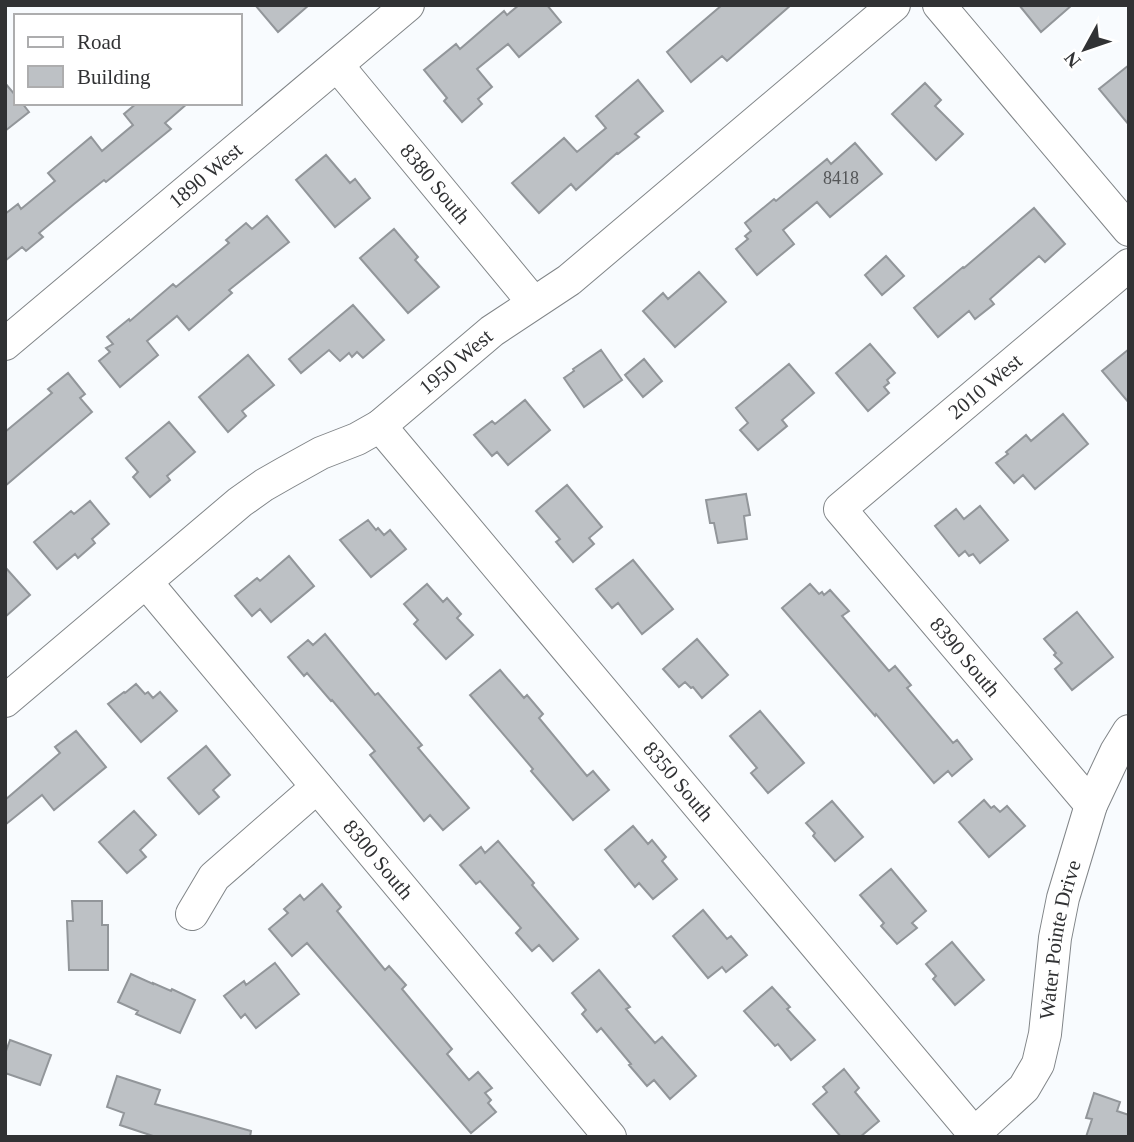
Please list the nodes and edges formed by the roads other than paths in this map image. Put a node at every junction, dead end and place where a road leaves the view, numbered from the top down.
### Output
1 (408, 5) edge
2 (894, 5) edge
3 (939, 5) edge
4 (337, 65) junction
5 (1129, 230) edge
6 (1129, 265) edge
7 (533, 302) junction
8 (5, 344) edge
9 (380, 426) junction
10 (840, 509) joint
11 (146, 582) junction
12 (5, 701) edge
13 (1129, 731) edge
14 (317, 786) junction
15 (1091, 805) junction
16 (192, 914) dead end
17 (975, 1135) edge
18 (610, 1137) edge

1 - 4 street, 1890 West
2 - 7 street, 1950 West
3 - 5 street
4 - 7 street, 8380 South
4 - 8 street, 1890 West
6 - 10 street, 2010 West
7 - 9 street, 1950 West
9 - 11 street, 1950 West
9 - 17 street, 8350 South
10 - 15 street, 8390 South
11 - 12 street, 1950 West
11 - 14 street, 8300 South
13 - 15 street, Water Pointe Drive
14 - 16 street
14 - 18 street, 8300 South
15 - 17 street, Water Pointe Drive

